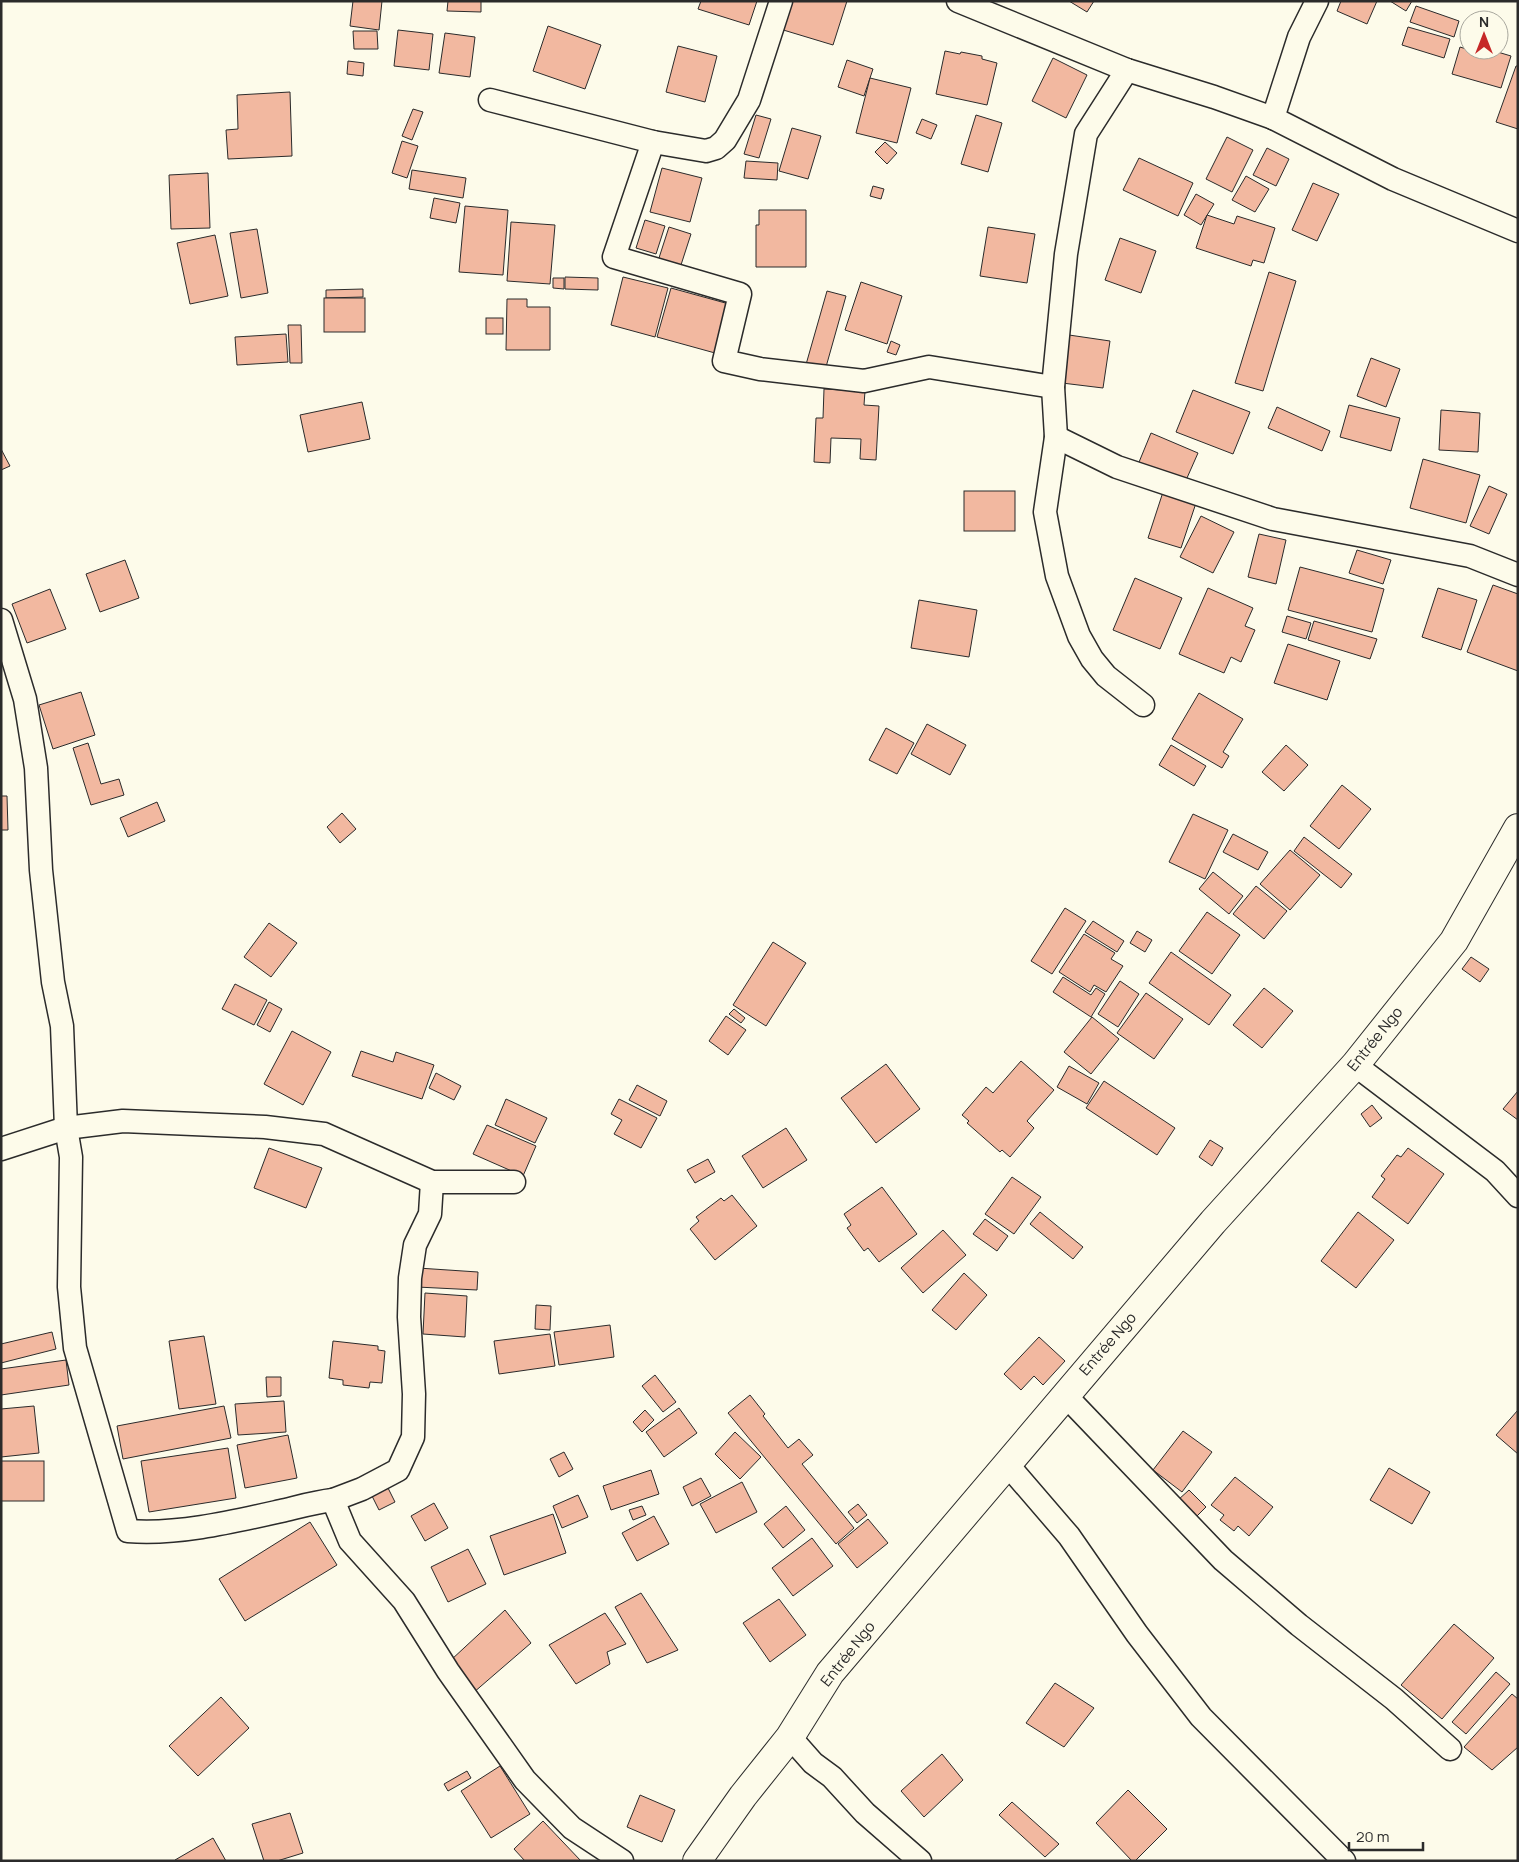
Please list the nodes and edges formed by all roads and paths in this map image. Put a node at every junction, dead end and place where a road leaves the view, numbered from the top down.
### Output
1 (781, 1) edge
2 (958, 1) edge
3 (1318, 1) edge
4 (1127, 70) junction
5 (490, 100) dead end
6 (1273, 118) junction
7 (653, 142) junction
8 (1518, 231) edge
9 (1053, 388) junction
10 (1056, 437) junction
11 (1518, 575) edge
12 (1, 620) edge
13 (1143, 705) dead end
14 (1518, 828) edge
15 (1355, 1066) junction
16 (66, 1128) junction
17 (1, 1149) edge
18 (432, 1182) junction
19 (514, 1182) dead end
20 (1518, 1196) edge
21 (1065, 1395) junction
22 (1007, 1464) junction
23 (334, 1500) junction
24 (790, 1737) junction
25 (1450, 1749) dead end
26 (622, 1861) edge
27 (697, 1861) edge
28 (920, 1861) edge
29 (1344, 1861) edge

1 - 7 street
2 - 4 street
3 - 6 street
4 - 6 street
4 - 9 street
5 - 7 street
6 - 8 street
7 - 9 street
9 - 10 street
10 - 11 street
10 - 13 street
12 - 16 street
14 - 15 street, Entrée Ngo
15 - 20 street
15 - 21 street, Entrée Ngo
16 - 17 street
16 - 18 street
16 - 23 street
18 - 19 street
18 - 23 street
21 - 22 street, Entrée Ngo
21 - 25 street
22 - 24 street, Entrée Ngo
22 - 29 street
23 - 26 street
24 - 27 street, Entrée Ngo
24 - 28 street

